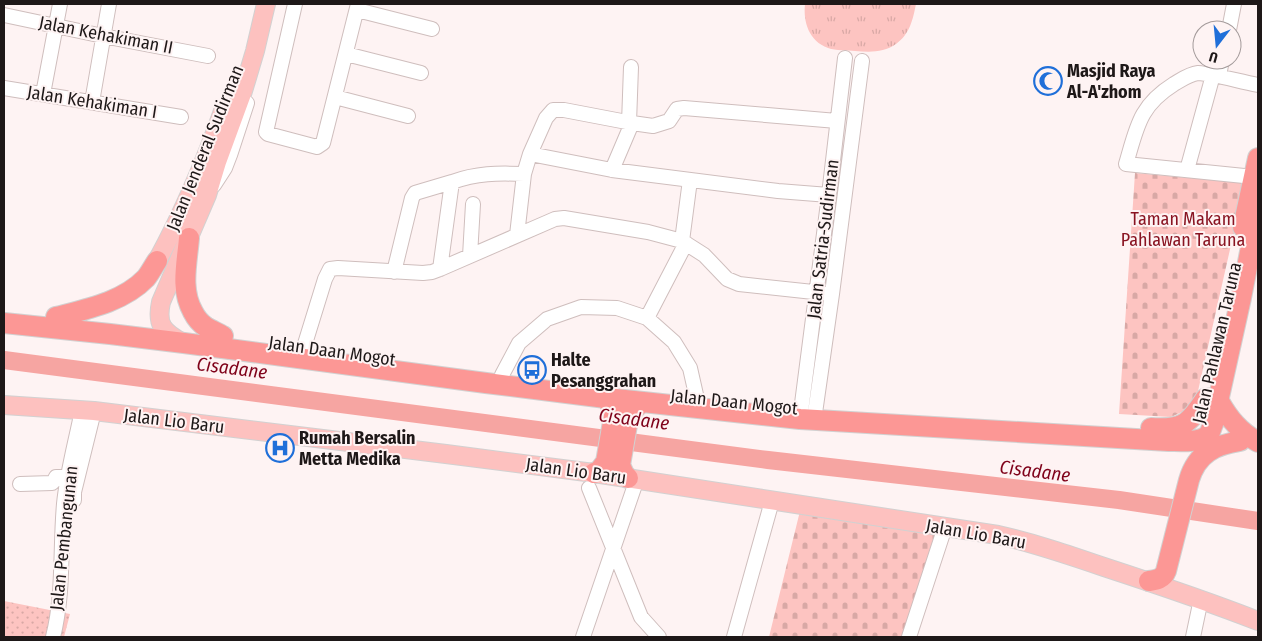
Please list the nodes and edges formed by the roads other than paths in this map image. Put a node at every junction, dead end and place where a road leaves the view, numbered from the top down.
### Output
1 (60, 4) edge
2 (109, 4) edge
3 (255, 4) edge
4 (266, 4) edge
5 (274, 4) edge
6 (295, 4) edge
7 (1234, 4) edge
8 (357, 7) edge
9 (4, 15) edge
10 (1231, 20) edge
11 (56, 25) junction
12 (432, 30) dead end
13 (103, 36) junction
14 (346, 54) junction
15 (208, 56) dead end
16 (844, 58) dead end
17 (862, 61) dead end
18 (631, 67) dead end
19 (1218, 70) edge
20 (421, 73) dead end
21 (1216, 76) junction
22 (1258, 85) edge
23 (4, 88) edge
24 (43, 94) junction
25 (334, 97) junction
26 (92, 102) junction
27 (408, 116) dead end
28 (180, 117) dead end
29 (837, 121) junction
30 (630, 123) junction
31 (530, 154) junction
32 (1256, 168) edge
33 (612, 170) junction
34 (1187, 170) junction
35 (524, 174) junction
36 (690, 180) junction
37 (452, 182) junction
38 (207, 195) junction
39 (829, 195) junction
40 (473, 204) dead end
41 (1258, 211) edge
42 (517, 235) junction
43 (189, 238) junction
44 (684, 242) junction
45 (470, 256) junction
46 (157, 262) joint
47 (440, 269) junction
48 (394, 272) junction
49 (816, 292) junction
50 (832, 294) junction
51 (4, 311) edge
52 (56, 317) junction
53 (647, 318) junction
54 (4, 323) edge
55 (162, 327) junction
56 (224, 336) junction
57 (184, 343) junction
58 (312, 353) junction
59 (502, 374) junction
60 (606, 398) junction
61 (698, 399) junction
62 (1212, 400) junction
63 (642, 402) junction
64 (4, 405) edge
65 (88, 410) junction
66 (807, 414) junction
67 (621, 418) junction
68 (1202, 431) junction
69 (1169, 441) junction
70 (1252, 442) edge
71 (612, 474) junction
72 (68, 477) junction
73 (1190, 477) junction
74 (20, 484) dead end
75 (772, 501) junction
76 (945, 527) junction
77 (614, 550) junction
78 (1144, 580) junction
79 (1201, 599) junction
80 (1258, 621) edge
81 (53, 637) edge
82 (61, 637) edge
83 (583, 637) edge
84 (659, 637) edge
85 (734, 637) edge
86 (909, 637) edge
87 (1193, 637) edge

1 - 11 street
2 - 13 street
3 - 46 main road, Jalan Jenderal Sudirman
4 - 38 main road, Jalan Jenderal Sudirman
5 - 38 street, Jalan Jenderal Sudirman
6 - 25 street
7 - 10 street
8 - 12 street
8 - 14 street
9 - 11 street, Jalan Kehakiman II
11 - 13 street, Jalan Kehakiman II
11 - 24 street
13 - 15 street, Jalan Kehakiman II
13 - 26 street
14 - 20 street
14 - 25 street
16 - 29 street, Jalan Satria-Sudirman
17 - 50 street, Jalan Satria-Sudirman
18 - 30 street
19 - 21 street
21 - 22 street
21 - 34 street
21 - 34 street
23 - 24 street, Jalan Kehakiman I
24 - 26 street, Jalan Kehakiman I
25 - 27 street
26 - 28 street, Jalan Kehakiman I
29 - 30 street
29 - 39 street, Jalan Satria-Sudirman
30 - 31 street
30 - 33 street
31 - 33 street
31 - 35 street
32 - 34 street
32 - 62 highway, Jalan Pahlawan Taruna
33 - 36 street
35 - 37 street
35 - 42 street
36 - 39 street
36 - 44 street
37 - 47 street
37 - 48 street
38 - 43 main road, Jalan Jenderal Sudirman
39 - 49 street, Jalan Satria-Sudirman
40 - 45 street
41 - 62 highway, Jalan Pahlawan Taruna
42 - 44 street
42 - 45 street
43 - 55 main road, Jalan Jenderal Sudirman
43 - 56 highway
44 - 49 street
44 - 53 street
45 - 47 street
46 - 52 highway
47 - 48 street
48 - 58 street
49 - 50 street
49 - 66 street, Jalan Satria-Sudirman
50 - 66 street, Jalan Satria-Sudirman
51 - 52 highway, Jalan Daan Mogot
52 - 55 highway, Jalan Daan Mogot
53 - 59 street
53 - 61 street
54 - 57 highway, Jalan Daan Mogot
55 - 56 highway, Jalan Daan Mogot
55 - 57 main road, Jalan Daan Mogot
56 - 58 highway, Jalan Daan Mogot
57 - 58 highway, Jalan Daan Mogot
58 - 59 highway, Jalan Daan Mogot
58 - 60 highway, Jalan Daan Mogot
59 - 61 highway, Jalan Daan Mogot
60 - 63 highway, Jalan Daan Mogot
60 - 67 highway
61 - 66 highway, Jalan Daan Mogot
62 - 66 highway, Jalan Daan Mogot
62 - 68 highway, Jalan Pahlawan Taruna
62 - 70 highway
63 - 66 highway, Jalan Daan Mogot
63 - 67 highway
64 - 65 main road, Jalan Lio Baru
65 - 71 main road, Jalan Lio Baru
65 - 72 street, Jalan Pembangunan
65 - 82 street, Jalan Pembangunan
66 - 69 highway, Jalan Daan Mogot
67 - 71 highway
68 - 69 highway, Jalan Daan Mogot
68 - 70 highway, Jalan Daan Mogot
69 - 73 highway
70 - 73 highway
71 - 75 main road, Jalan Lio Baru
71 - 77 street
71 - 77 street
72 - 74 street
72 - 81 street, Jalan Pembangunan
73 - 78 highway
75 - 76 main road, Jalan Lio Baru
75 - 85 street
76 - 78 main road, Jalan Lio Baru
76 - 86 street
77 - 83 street
77 - 84 street
78 - 79 main road, Jalan Lio Baru
79 - 80 main road, Jalan Lio Baru
79 - 87 street

